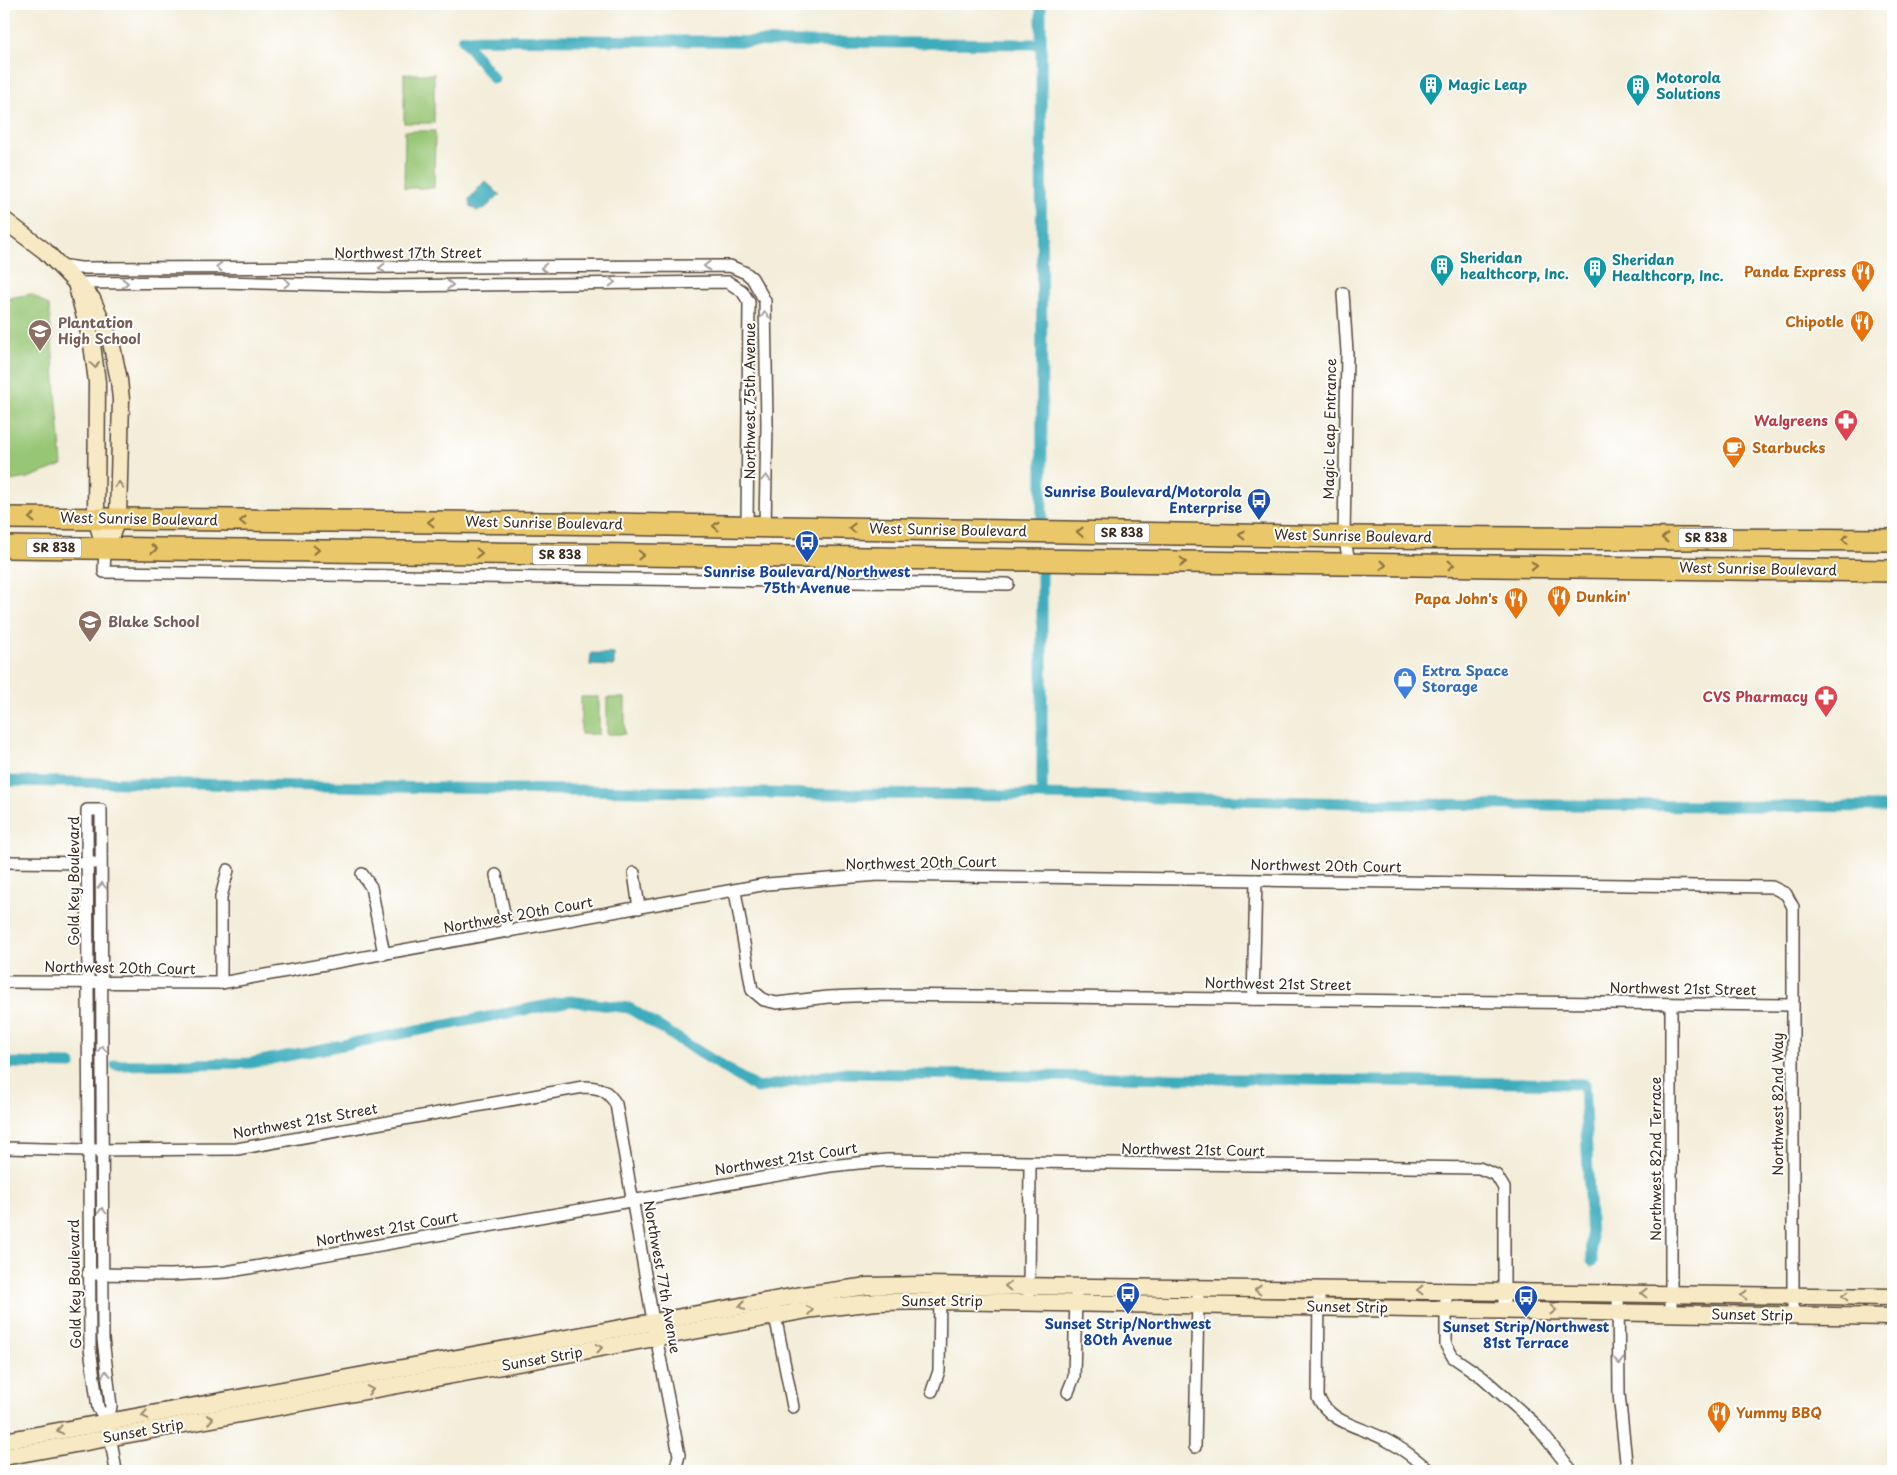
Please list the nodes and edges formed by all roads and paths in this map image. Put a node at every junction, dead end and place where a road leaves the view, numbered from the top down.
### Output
1 (4, 220) edge
2 (60, 265) junction
3 (752, 278) joint
4 (76, 284) junction
5 (1343, 294) dead end
6 (4, 518) edge
7 (96, 518) junction
8 (118, 518) junction
9 (756, 527) junction
10 (799, 527) junction
11 (1344, 537) junction
12 (1893, 540) edge
13 (4, 547) edge
14 (105, 549) junction
15 (761, 556) junction
16 (1350, 565) junction
17 (1893, 571) edge
18 (752, 581) junction
19 (1008, 584) dead end
20 (4, 862) edge
21 (88, 863) junction
22 (102, 864) junction
23 (228, 870) dead end
24 (634, 873) dead end
25 (362, 874) dead end
26 (496, 875) dead end
27 (1256, 880) junction
28 (735, 891) junction
29 (1786, 894) joint
30 (640, 908) junction
31 (508, 932) junction
32 (384, 954) junction
33 (4, 982) edge
34 (89, 983) junction
35 (221, 983) junction
36 (102, 984) junction
37 (1253, 998) junction
38 (1671, 1004) junction
39 (1792, 1005) junction
40 (607, 1091) joint
41 (4, 1148) edge
42 (88, 1150) junction
43 (102, 1150) junction
44 (1030, 1163) junction
45 (634, 1201) junction
46 (102, 1273) junction
47 (88, 1274) junction
48 (1446, 1290) junction
49 (1504, 1291) junction
50 (940, 1293) junction
51 (1618, 1293) junction
52 (1029, 1294) junction
53 (1671, 1294) junction
54 (1076, 1295) junction
55 (1793, 1295) junction
56 (1198, 1297) junction
57 (1893, 1297) edge
58 (1319, 1299) junction
59 (774, 1308) junction
60 (1446, 1308) junction
61 (1504, 1309) junction
62 (1618, 1312) junction
63 (1671, 1314) junction
64 (1793, 1316) junction
65 (1893, 1317) edge
66 (653, 1321) junction
67 (658, 1337) junction
68 (932, 1392) dead end
69 (1068, 1392) dead end
70 (793, 1407) dead end
71 (109, 1430) junction
72 (4, 1441) edge
73 (1195, 1447) dead end
74 (4, 1457) edge
75 (116, 1471) edge
76 (675, 1471) edge
77 (1430, 1471) edge
78 (1572, 1471) edge
79 (1627, 1471) edge

1 - 2 street
3 -> 2 street, Northwest 17th Street
2 - 4 street
9 -> 3 street, Northwest 75th Avenue
4 -> 7 street
8 -> 4 street
4 -> 9 street, Northwest 75th Avenue
5 - 11 street, Magic Leap Entrance
7 -> 6 highway, West Sunrise Boulevard / SR 838
7 - 8 highway, West Sunrise Boulevard / SR 838
7 - 14 street
9 -> 8 highway, West Sunrise Boulevard / SR 838
8 - 14 street
9 - 10 highway, West Sunrise Boulevard / SR 838
11 -> 10 highway, West Sunrise Boulevard / SR 838
10 - 15 highway
12 -> 11 highway, West Sunrise Boulevard / SR 838
11 - 16 street, Magic Leap Entrance
13 - 14 highway, West Sunrise Boulevard / SR 838
14 -> 15 highway, West Sunrise Boulevard / SR 838
14 - 18 street
15 -> 16 highway, West Sunrise Boulevard / SR 838
15 - 18 street
16 -> 17 highway, West Sunrise Boulevard / SR 838
18 - 19 street
20 - 21 street
21 - 22 street
21 - 22 street, Gold Key Boulevard
21 - 34 street, Gold Key Boulevard
36 -> 22 street, Gold Key Boulevard
23 - 35 street
24 - 30 street
25 - 32 street
26 - 31 street
27 - 28 street, Northwest 20th Court
27 - 29 street, Northwest 20th Court
27 - 37 street
28 - 30 street, Northwest 20th Court
28 - 37 street, Northwest 21st Street
29 - 39 street, Northwest 82nd Way
30 - 31 street, Northwest 20th Court
31 - 32 street, Northwest 20th Court
32 - 35 street, Northwest 20th Court
33 - 34 street, Northwest 20th Court
34 - 36 street, Northwest 20th Court
34 - 42 street, Gold Key Boulevard
35 - 36 street, Northwest 20th Court
43 -> 36 street, Gold Key Boulevard
37 - 38 street, Northwest 21st Street
38 - 39 street, Northwest 21st Street
38 - 53 street, Northwest 82nd Terrace
39 - 55 street, Northwest 82nd Way
40 - 43 street, Northwest 21st Street
40 - 45 street, Northwest 77th Avenue
41 - 42 street, Northwest 21st Street
42 - 43 street, Northwest 21st Street
42 - 47 street, Gold Key Boulevard
46 -> 43 street, Gold Key Boulevard
44 - 45 street, Northwest 21st Court
44 - 49 street, Northwest 21st Court
44 - 52 street
45 - 46 street, Northwest 21st Court
45 - 66 street, Northwest 77th Avenue
46 - 47 street, Northwest 21st Court
71 -> 46 street, Gold Key Boulevard
47 - 71 street, Gold Key Boulevard
48 - 49 street, Sunset Strip
48 -> 58 street, Sunset Strip
48 - 60 street
49 - 51 street, Sunset Strip
49 - 61 street
50 - 52 street, Sunset Strip
50 - 59 street, Sunset Strip
50 - 68 street
53 -> 51 street, Sunset Strip
51 - 62 street
52 - 54 street, Sunset Strip
55 -> 53 street, Sunset Strip
53 - 63 street, Northwest 82nd Terrace
54 - 56 street, Sunset Strip
54 - 69 street
57 -> 55 street, Sunset Strip
55 - 64 street, Northwest 82nd Way
56 - 58 street, Sunset Strip
56 - 73 street
58 - 60 street, Sunset Strip
58 - 77 street
59 -> 66 street, Sunset Strip
59 - 67 street, Sunset Strip
59 - 70 street
60 - 61 street, Sunset Strip
60 - 78 street
61 -> 62 street, Sunset Strip
62 - 63 street, Sunset Strip
62 -> 79 street
63 - 64 street, Sunset Strip
64 - 65 street, Sunset Strip
66 - 67 street, Northwest 77th Avenue
66 -> 71 street, Sunset Strip
71 -> 67 street, Sunset Strip
67 - 76 street, Northwest 77th Avenue
71 -> 72 street, Sunset Strip
71 - 74 street, Sunset Strip
71 - 75 street, Gold Key Boulevard

